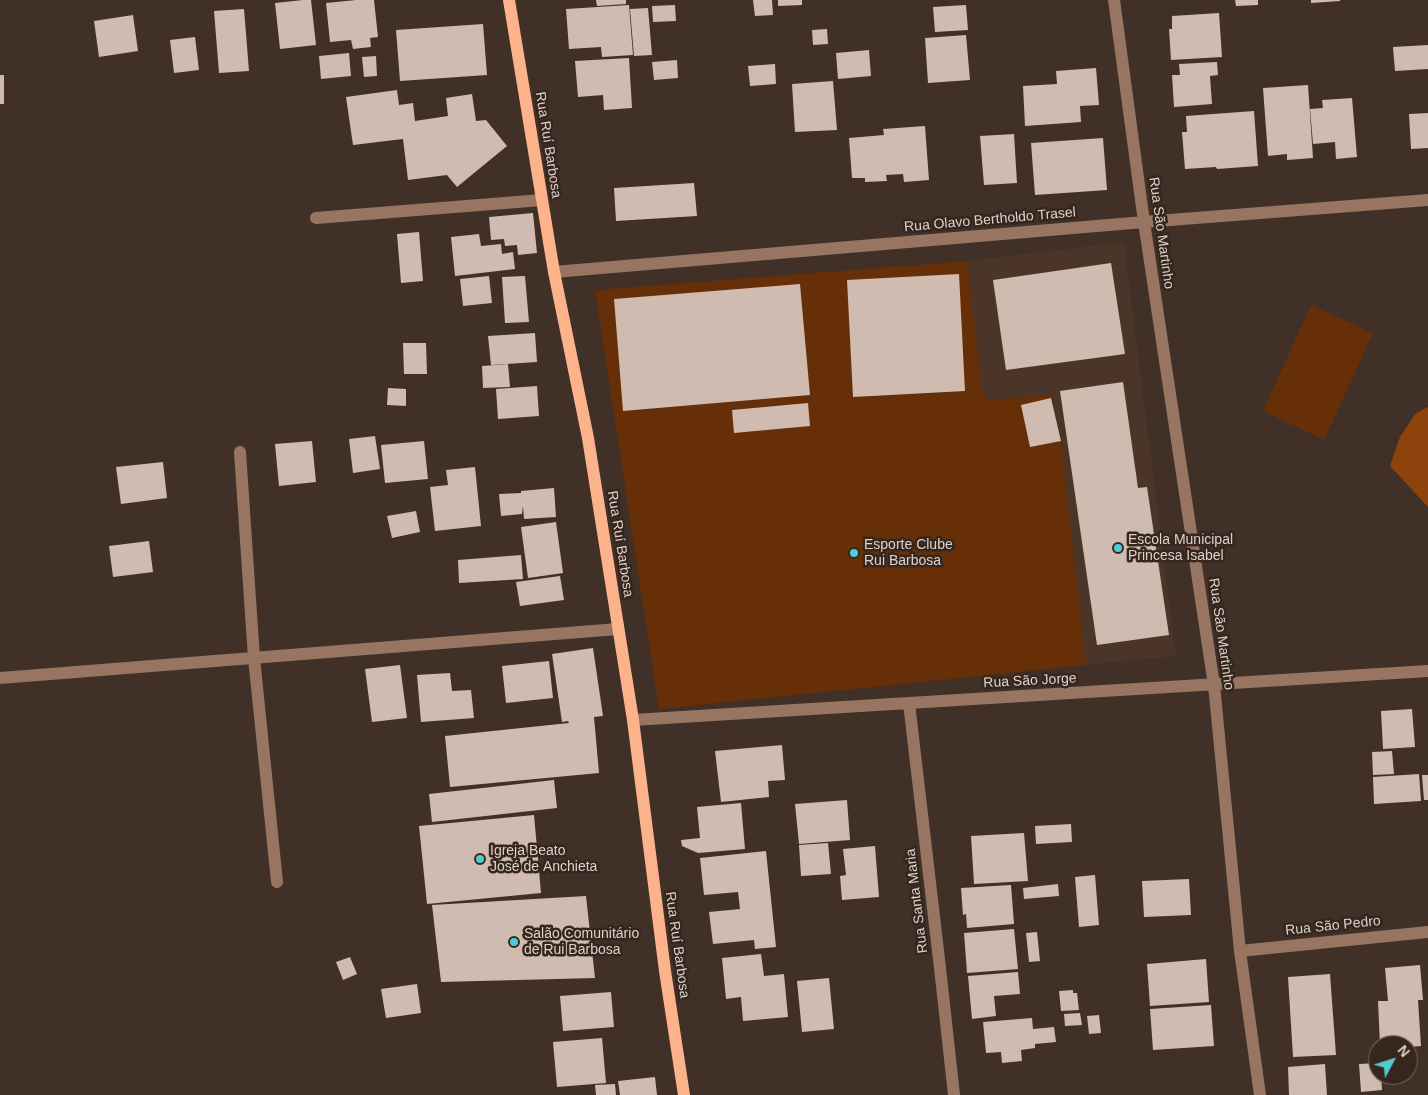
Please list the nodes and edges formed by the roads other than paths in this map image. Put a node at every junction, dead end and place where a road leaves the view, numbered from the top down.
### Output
1 (509, 0) edge
2 (1114, 0) edge
3 (542, 200) junction
4 (1428, 200) edge
5 (316, 218) dead end
6 (1144, 222) junction
7 (554, 272) junction
8 (240, 452) dead end
9 (618, 629) junction
10 (254, 658) junction
11 (1428, 671) edge
12 (0, 678) edge
13 (1214, 685) junction
14 (909, 703) junction
15 (633, 720) junction
16 (276, 882) dead end
17 (1428, 932) edge
18 (1240, 951) junction
19 (684, 1095) edge
20 (954, 1095) edge
21 (1260, 1095) edge

1 - 3 main road, Rua Ruí Barbosa
2 - 6 street, Rua São Martinho
3 - 5 street
3 - 7 main road, Rua Ruí Barbosa
4 - 6 street, Rua Olavo Bertholdo Trasel
6 - 7 street, Rua Olavo Bertholdo Trasel
6 - 13 street, Rua São Martinho
7 - 9 main road, Rua Ruí Barbosa
8 - 10 street
9 - 10 street
9 - 15 main road, Rua Ruí Barbosa
10 - 12 street
10 - 16 street
11 - 13 street, Rua São Jorge
13 - 14 street, Rua São Jorge
13 - 18 street, Rua São Martinho
14 - 15 street, Rua São Jorge
14 - 20 street, Rua Santa Maria
15 - 19 main road, Rua Ruí Barbosa
17 - 18 street, Rua São Pedro
18 - 21 street, Rua São Martinho

